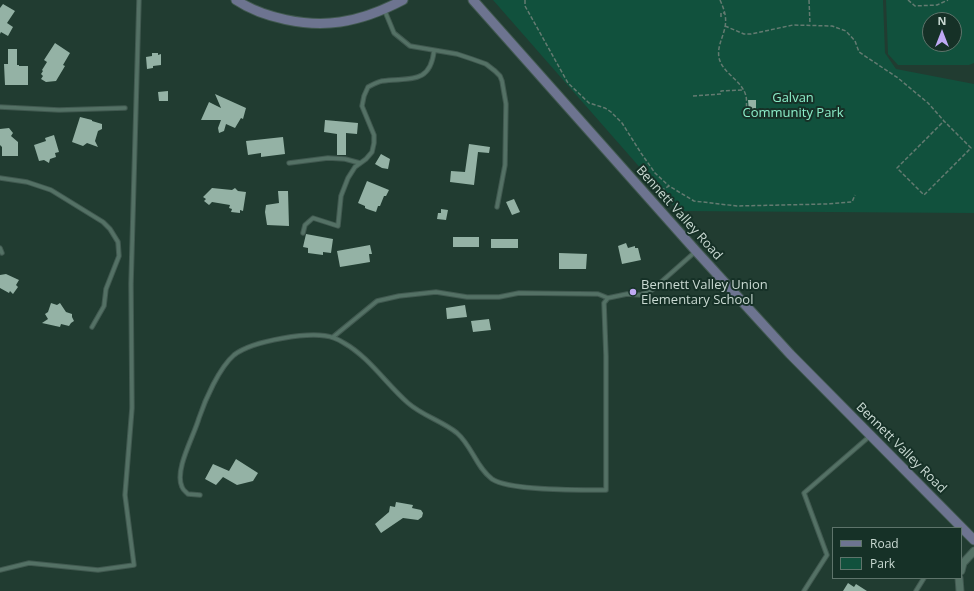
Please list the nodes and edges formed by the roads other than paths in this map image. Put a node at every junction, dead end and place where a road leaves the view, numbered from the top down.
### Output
1 (139, 0) edge
2 (236, 0) edge
3 (403, 0) edge
4 (473, 0) edge
5 (384, 10) junction
6 (434, 51) junction
7 (0, 107) edge
8 (125, 108) dead end
9 (289, 163) dead end
10 (360, 163) junction
11 (0, 178) edge
12 (497, 207) dead end
13 (303, 233) dead end
14 (696, 251) junction
15 (608, 298) junction
16 (92, 327) dead end
17 (333, 338) junction
18 (870, 436) junction
19 (200, 495) dead end
20 (959, 527) edge
21 (962, 530) edge
22 (974, 540) edge
23 (974, 551) edge
24 (962, 567) edge
25 (0, 570) edge
26 (923, 579) edge
27 (959, 579) edge
28 (804, 591) edge
29 (916, 591) edge
30 (960, 591) edge

1 - 25 lane
2 - 5 street
3 - 5 street
4 - 14 street, Bennett Valley Road
5 - 6 lane
6 - 10 lane
6 - 12 lane
7 - 8 lane
9 - 10 lane
10 - 13 lane
11 - 16 lane
14 - 15 lane
14 - 18 street, Bennett Valley Road
15 - 17 lane
15 - 17 lane
17 - 19 lane
18 - 20 street, Bennett Valley Road
18 - 28 lane
21 - 22 street, Bennett Valley Road
23 - 24 street
26 - 29 lane
27 - 30 street

